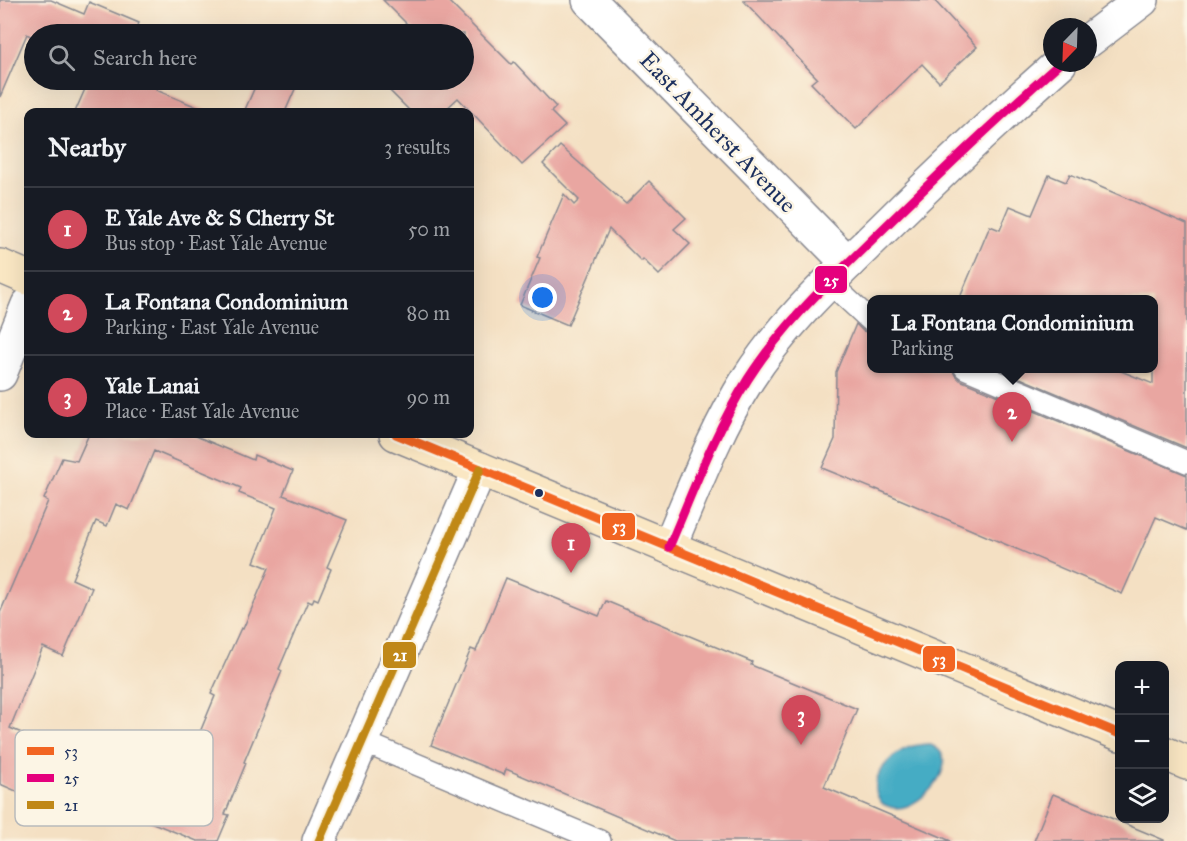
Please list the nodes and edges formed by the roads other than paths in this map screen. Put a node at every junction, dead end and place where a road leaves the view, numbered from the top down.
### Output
1 (589, 0) edge
2 (1142, 0) edge
3 (1097, 33) edge
4 (1050, 72) edge
5 (0, 266) edge
6 (838, 273) junction
7 (24, 276) edge
8 (24, 315) edge
9 (867, 315) edge
10 (975, 373) edge
11 (0, 374) edge
12 (406, 438) edge
13 (1187, 462) edge
14 (480, 469) junction
15 (669, 547) junction
16 (1115, 732) edge
17 (362, 741) junction
18 (1169, 755) edge
19 (1187, 763) edge
20 (319, 841) edge
21 (600, 841) edge

1 - 6 street, East Amherst Avenue
2 - 3 street
4 - 6 street
5 - 7 main road
6 - 9 lane
6 - 15 street
8 - 11 street
10 - 13 lane
12 - 14 main road
14 - 15 main road
14 - 17 street
15 - 16 main road
17 - 20 street
17 - 21 lane
18 - 19 main road

